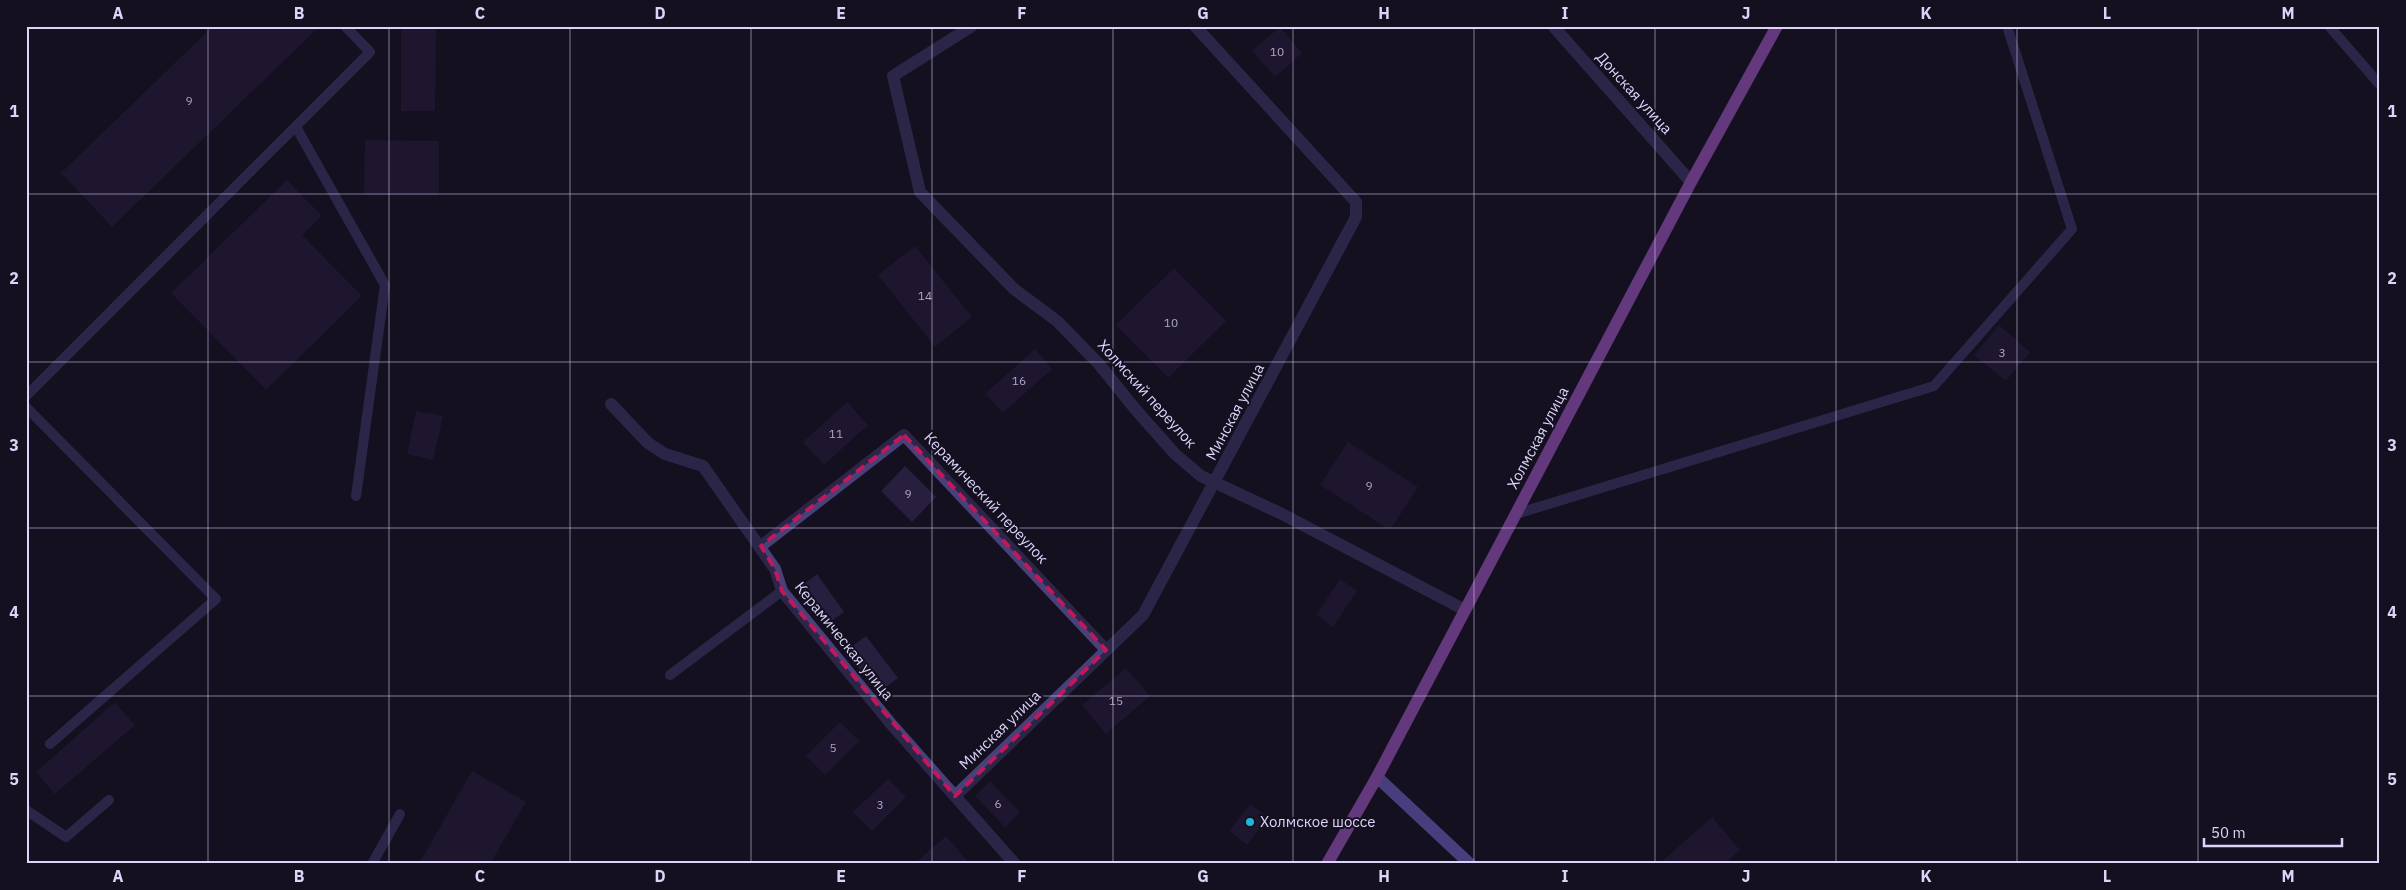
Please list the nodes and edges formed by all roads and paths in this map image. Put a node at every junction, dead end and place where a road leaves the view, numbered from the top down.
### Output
1 (345, 26) edge
2 (972, 26) edge
3 (1195, 26) edge
4 (1552, 26) edge
5 (1777, 26) edge
6 (2007, 26) edge
7 (2329, 26) edge
8 (2380, 85) edge
9 (296, 127) junction
10 (1691, 182) junction
11 (26, 396) edge
12 (611, 404) dead end
13 (26, 407) edge
14 (1216, 482) junction
15 (356, 496) dead end
16 (1516, 514) junction
17 (760, 546) junction
18 (782, 592) junction
19 (1465, 610) junction
20 (1106, 650) junction
21 (670, 675) dead end
22 (50, 744) dead end
23 (1377, 777) junction
24 (955, 796) junction
25 (109, 800) dead end
26 (26, 810) edge
27 (400, 814) dead end
28 (372, 864) edge
29 (1015, 864) edge
30 (1327, 864) edge
31 (1470, 864) edge

1 - 9 lane
2 - 14 street, Холмский переулок
3 - 14 street, Минская улица
4 - 10 street, Донская улица
5 - 10 main road, Холмская улица
6 - 16 lane
7 - 8 lane
9 - 11 lane
9 - 15 lane
10 - 16 main road, Холмская улица
12 - 17 street, Керамическая улица
13 - 22 lane
14 - 19 street, Холмский переулок
14 - 20 street, Минская улица
16 - 19 main road, Холмская улица
17 - 18 street, Керамическая улица
17 - 20 street, Керамический переулок
18 - 21 lane
18 - 24 street, Керамическая улица
19 - 23 main road, Холмская улица
20 - 24 street, Минская улица
23 - 30 main road, Холмская улица
23 - 31 main road
24 - 29 street, Керамическая улица
25 - 26 lane
27 - 28 lane

